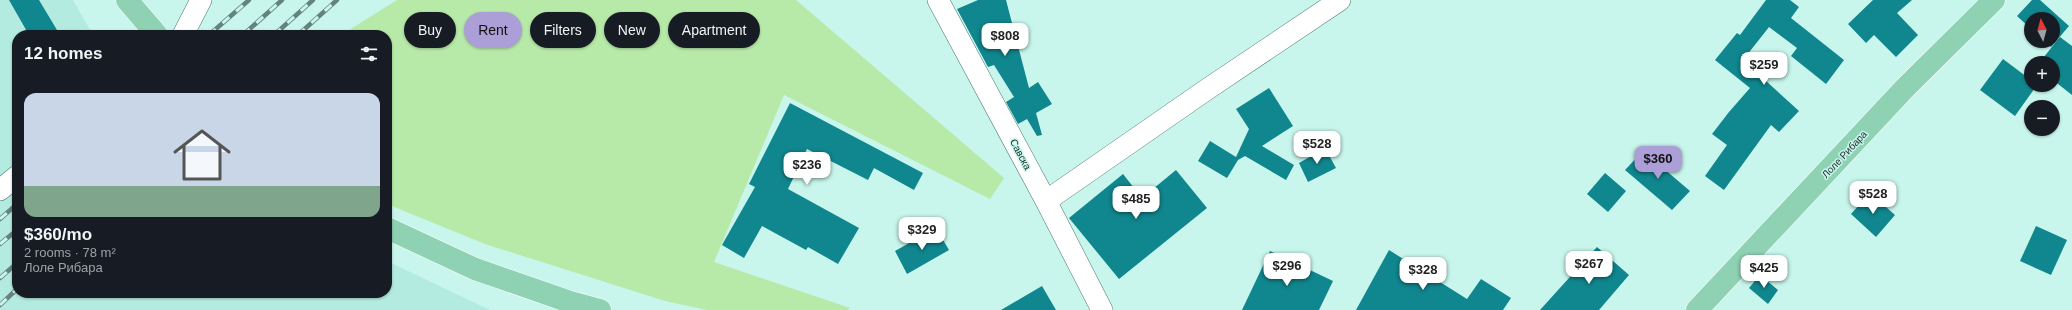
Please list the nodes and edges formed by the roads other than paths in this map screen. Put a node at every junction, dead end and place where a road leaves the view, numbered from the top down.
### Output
1 (128, 0) edge
2 (201, 0) edge
3 (938, 0) edge
4 (1340, 0) edge
5 (1994, 0) edge
6 (153, 30) edge
7 (186, 30) edge
8 (12, 180) edge
9 (0, 190) edge
10 (1046, 201) junction
11 (392, 230) edge
12 (600, 310) edge
13 (1102, 310) edge
14 (1697, 310) edge

1 - 6 main road
2 - 7 street
3 - 10 street, Савска
4 - 10 street
5 - 14 main road, Лоле Рибара
8 - 9 street
10 - 13 street, Савска
11 - 12 main road

